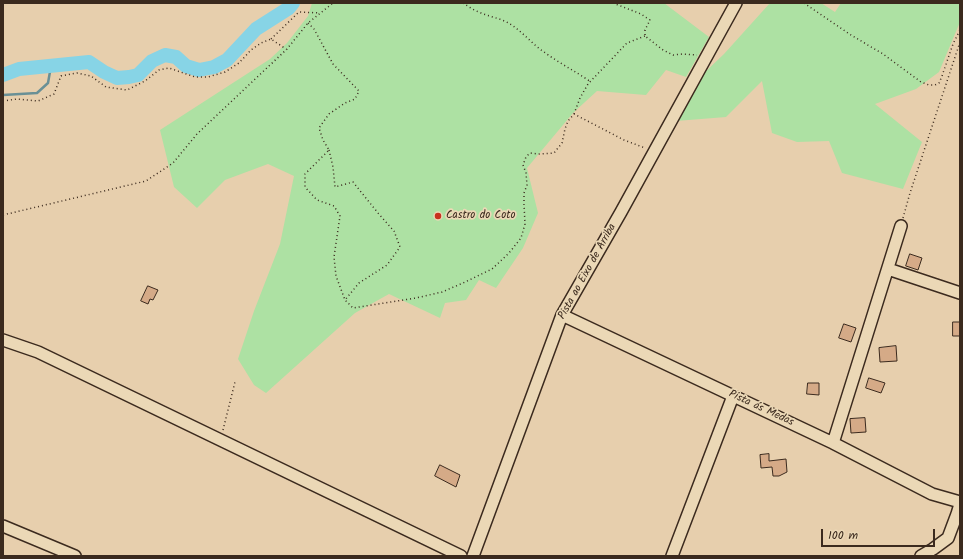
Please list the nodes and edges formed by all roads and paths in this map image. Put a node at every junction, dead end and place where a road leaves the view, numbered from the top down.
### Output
1 (333, 3) edge
2 (463, 3) edge
3 (613, 3) edge
4 (736, 3) edge
5 (804, 3) edge
6 (320, 13) junction
7 (308, 23) junction
8 (960, 30) edge
9 (645, 36) junction
10 (271, 39) junction
11 (960, 42) edge
12 (287, 49) junction
13 (706, 56) junction
14 (590, 82) junction
15 (3, 101) edge
16 (574, 114) junction
17 (329, 150) junction
18 (654, 153) junction
19 (3, 215) edge
20 (901, 226) joint
21 (888, 269) junction
22 (960, 293) edge
23 (345, 300) junction
24 (562, 315) junction
25 (3, 340) edge
26 (236, 382) dead end
27 (733, 396) junction
28 (220, 440) junction
29 (833, 443) junction
30 (960, 503) edge
31 (3, 526) edge
32 (75, 556) edge
33 (461, 556) edge
34 (474, 556) edge
35 (672, 556) edge
36 (921, 556) edge

1 - 6 path
2 - 14 path
3 - 9 path
4 - 13 street, Pista ao Eixo de Arriba
5 - 8 path
6 - 7 path
6 - 10 path
7 - 12 path
7 - 17 path
9 - 13 path
9 - 14 path
10 - 12 path
10 - 15 path
11 - 20 path
12 - 19 path
13 - 18 street, Pista ao Eixo de Arriba
14 - 16 path
16 - 18 path
16 - 23 path
17 - 23 path
17 - 23 path
18 - 24 street, Pista ao Eixo de Arriba
20 - 21 street
21 - 22 street
21 - 29 street
24 - 27 street, Pista ás Medas
24 - 34 street, Pista ao Eixo de Arriba
25 - 28 street
26 - 28 path
27 - 29 street, Pista ás Medas
27 - 35 street
28 - 33 street
29 - 30 street, Pista ás Medas
30 - 36 street
31 - 32 street

